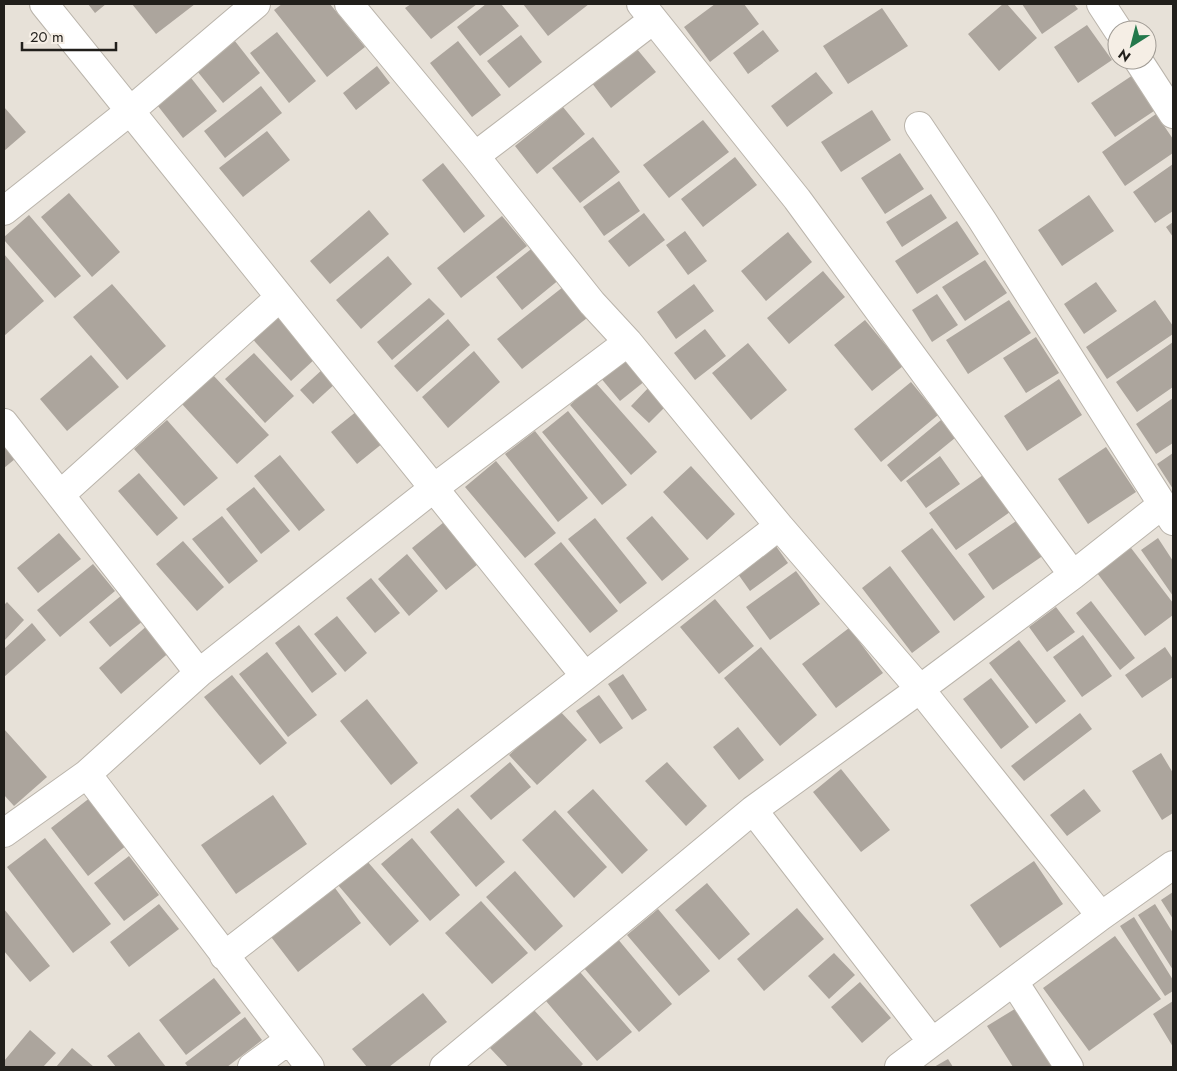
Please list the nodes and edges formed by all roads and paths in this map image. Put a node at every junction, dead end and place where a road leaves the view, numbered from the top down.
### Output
1 (44, 4) edge
2 (256, 4) edge
3 (349, 4) edge
4 (1101, 4) edge
5 (647, 12) edge
6 (1111, 20) edge
7 (1144, 70) edge
8 (130, 111) junction
9 (1173, 114) edge
10 (919, 126) dead end
11 (475, 156) junction
12 (4, 211) edge
13 (280, 297) junction
14 (628, 342) junction
15 (4, 423) edge
16 (434, 488) junction
17 (60, 495) junction
18 (1168, 513) edge
19 (779, 526) junction
20 (1073, 575) junction
21 (199, 673) junction
22 (585, 676) junction
23 (920, 689) junction
24 (87, 774) junction
25 (753, 810) junction
26 (5, 829) edge
27 (1173, 865) edge
28 (1101, 916) junction
29 (224, 956) junction
30 (1014, 982) junction
31 (289, 1040) junction
32 (932, 1042) junction
33 (252, 1067) edge
34 (310, 1067) edge
35 (444, 1067) edge
36 (899, 1067) edge
37 (1069, 1067) edge

1 - 8 street
2 - 8 street
3 - 11 street
4 - 6 street
5 - 11 street
5 - 20 street
7 - 9 street
8 - 12 street
8 - 13 street
10 - 18 street
11 - 14 street
13 - 16 street
13 - 17 street
14 - 16 street
14 - 19 street
15 - 17 street
16 - 21 street
16 - 22 street
17 - 21 street
18 - 20 street
19 - 22 street
19 - 23 street
20 - 23 street
21 - 24 street
22 - 29 street
23 - 25 street
23 - 28 street
24 - 26 street
24 - 29 street
25 - 32 street
25 - 35 street
27 - 28 street
28 - 30 street
29 - 31 street
30 - 32 street
30 - 37 street
31 - 33 street
31 - 34 street
32 - 36 street

